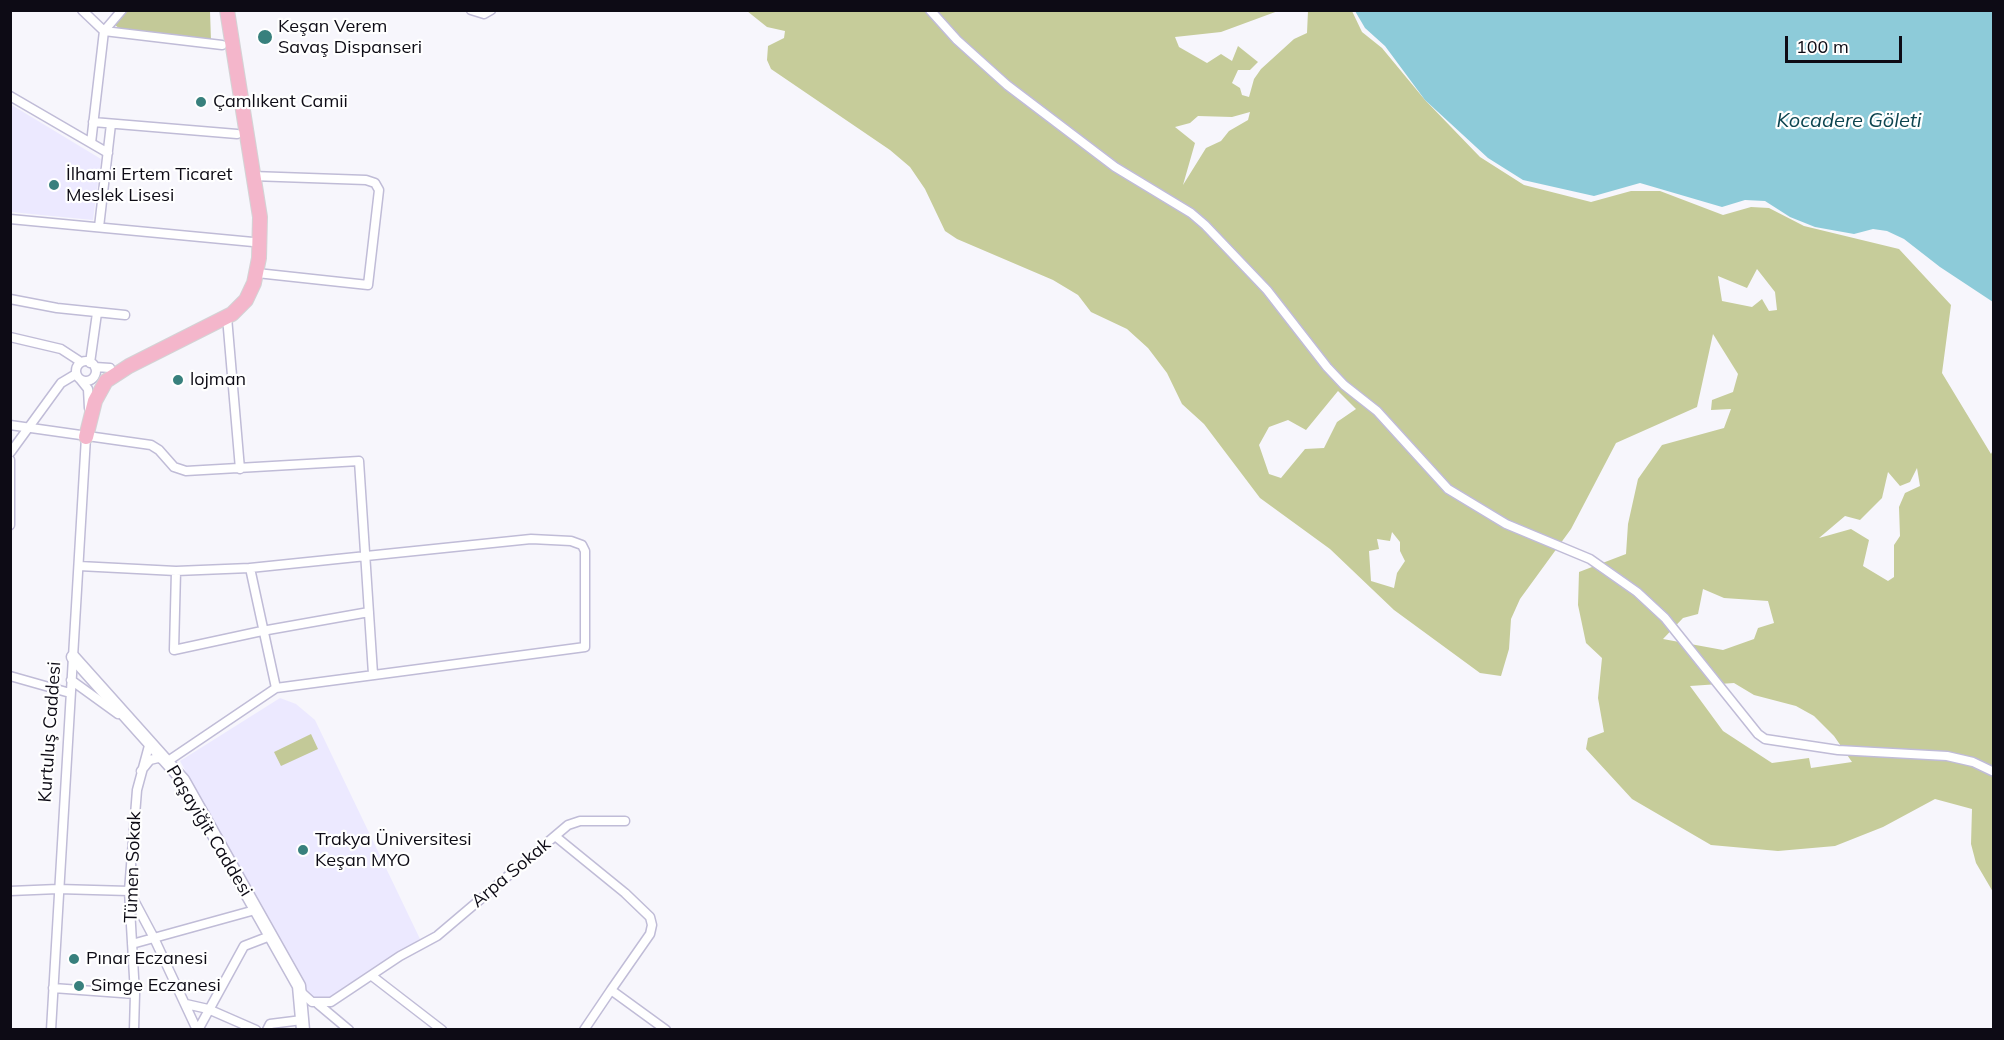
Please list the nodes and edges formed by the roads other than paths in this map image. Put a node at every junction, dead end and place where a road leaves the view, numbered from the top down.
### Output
1 (82, 10) edge
2 (122, 10) edge
3 (218, 10) edge
4 (226, 10) edge
5 (471, 10) edge
6 (930, 10) edge
7 (486, 12) edge
8 (104, 31) junction
9 (222, 45) junction
10 (10, 96) edge
11 (93, 122) junction
12 (111, 124) junction
13 (237, 134) junction
14 (91, 143) junction
15 (108, 153) junction
16 (252, 176) junction
17 (10, 219) edge
18 (99, 227) junction
19 (253, 242) junction
20 (256, 273) junction
21 (10, 299) edge
22 (97, 313) junction
23 (125, 315) dead end
24 (227, 317) junction
25 (10, 337) edge
26 (89, 364) junction
27 (110, 368) junction
28 (78, 376) junction
29 (89, 408) junction
30 (10, 425) edge
31 (27, 429) junction
32 (86, 437) junction
33 (10, 453) edge
34 (10, 460) edge
35 (240, 469) junction
36 (10, 525) edge
37 (366, 556) junction
38 (79, 566) junction
39 (250, 568) junction
40 (176, 572) junction
41 (369, 612) junction
42 (262, 631) junction
43 (73, 657) junction
44 (374, 674) junction
45 (10, 676) edge
46 (71, 680) junction
47 (276, 688) junction
48 (70, 693) junction
49 (140, 730) junction
50 (150, 742) junction
51 (168, 761) junction
52 (141, 771) junction
53 (1994, 772) edge
54 (625, 821) dead end
55 (555, 836) junction
56 (58, 889) junction
57 (10, 891) edge
58 (129, 891) junction
59 (255, 910) junction
60 (270, 936) junction
61 (154, 939) junction
62 (132, 944) junction
63 (372, 976) junction
64 (298, 986) junction
65 (53, 988) junction
66 (611, 990) junction
67 (135, 994) junction
68 (315, 1003) junction
69 (186, 1004) junction
70 (208, 1009) junction
71 (302, 1021) edge
72 (430, 1026) edge
73 (51, 1029) edge
74 (134, 1029) edge
75 (197, 1029) edge
76 (256, 1029) edge
77 (267, 1029) edge
78 (349, 1029) edge
79 (442, 1029) edge
80 (584, 1029) edge
81 (666, 1029) edge

1 - 8 street
2 - 8 street
3 - 9 main road, Kurtuluş Caddesi
4 - 16 main road, Kurtuluş Caddesi
5 - 7 street
6 - 53 street
8 - 9 street
8 - 11 street
9 - 13 main road, Kurtuluş Caddesi
10 - 14 street
11 - 12 street
11 - 14 street
12 - 13 street
12 - 15 street
13 - 19 main road, Kurtuluş Caddesi
14 - 15 street
15 - 18 street
16 - 20 main road, Kurtuluş Caddesi
16 - 20 street
17 - 18 street
18 - 19 street
19 - 27 main road, Kurtuluş Caddesi
20 - 24 main road, Kurtuluş Caddesi
21 - 22 street
22 - 23 street
22 - 26 street
24 - 32 main road, Kurtuluş Caddesi
24 - 35 street
25 - 26 street
26 - 27 street
26 - 28 street
26 - 28 street
27 - 29 main road, Kurtuluş Caddesi
28 - 29 street
28 - 31 street
29 - 32 main road, Kurtuluş Caddesi
30 - 31 street
31 - 32 street
31 - 33 street
32 - 35 street
32 - 38 street, Kurtuluş Caddesi
34 - 36 street
35 - 37 street
37 - 39 street
37 - 41 street
37 - 44 street
38 - 40 street
38 - 43 street, Kurtuluş Caddesi
39 - 40 street
39 - 42 street
40 - 42 street
41 - 42 street
41 - 44 street
42 - 47 street
43 - 46 street, Kurtuluş Caddesi
43 - 49 main road, Paşayiğit Caddesi
44 - 47 street
45 - 48 street
46 - 48 street, Kurtuluş Caddesi
46 - 49 street
47 - 51 street
48 - 56 street, Kurtuluş Caddesi
49 - 50 main road, Paşayiğit Caddesi
50 - 51 main road, Paşayiğit Caddesi
50 - 52 street, Tümen Sokak
51 - 52 street
51 - 59 main road, Paşayiğit Caddesi
52 - 58 street, Tümen Sokak
54 - 55 street
55 - 63 street, Arpa Sokak
55 - 66 street, Arpa Sokak
56 - 57 street
56 - 58 street
56 - 65 street, Kurtuluş Caddesi
58 - 61 street
58 - 62 street, Tümen Sokak
59 - 60 main road, Paşayiğit Caddesi
59 - 61 street
60 - 64 main road, Paşayiğit Caddesi
60 - 70 street
61 - 62 street
61 - 69 street
62 - 67 street, Tümen Sokak
63 - 68 street, Arpa Sokak
63 - 72 street
64 - 68 street
64 - 71 main road, Paşayiğit Caddesi
65 - 67 street
65 - 73 street, Kurtuluş Caddesi
66 - 80 street
66 - 81 street
67 - 74 street, Tümen Sokak
68 - 71 street
68 - 78 street
69 - 70 street
69 - 75 street
70 - 75 street
70 - 76 street
71 - 77 street
72 - 79 street

